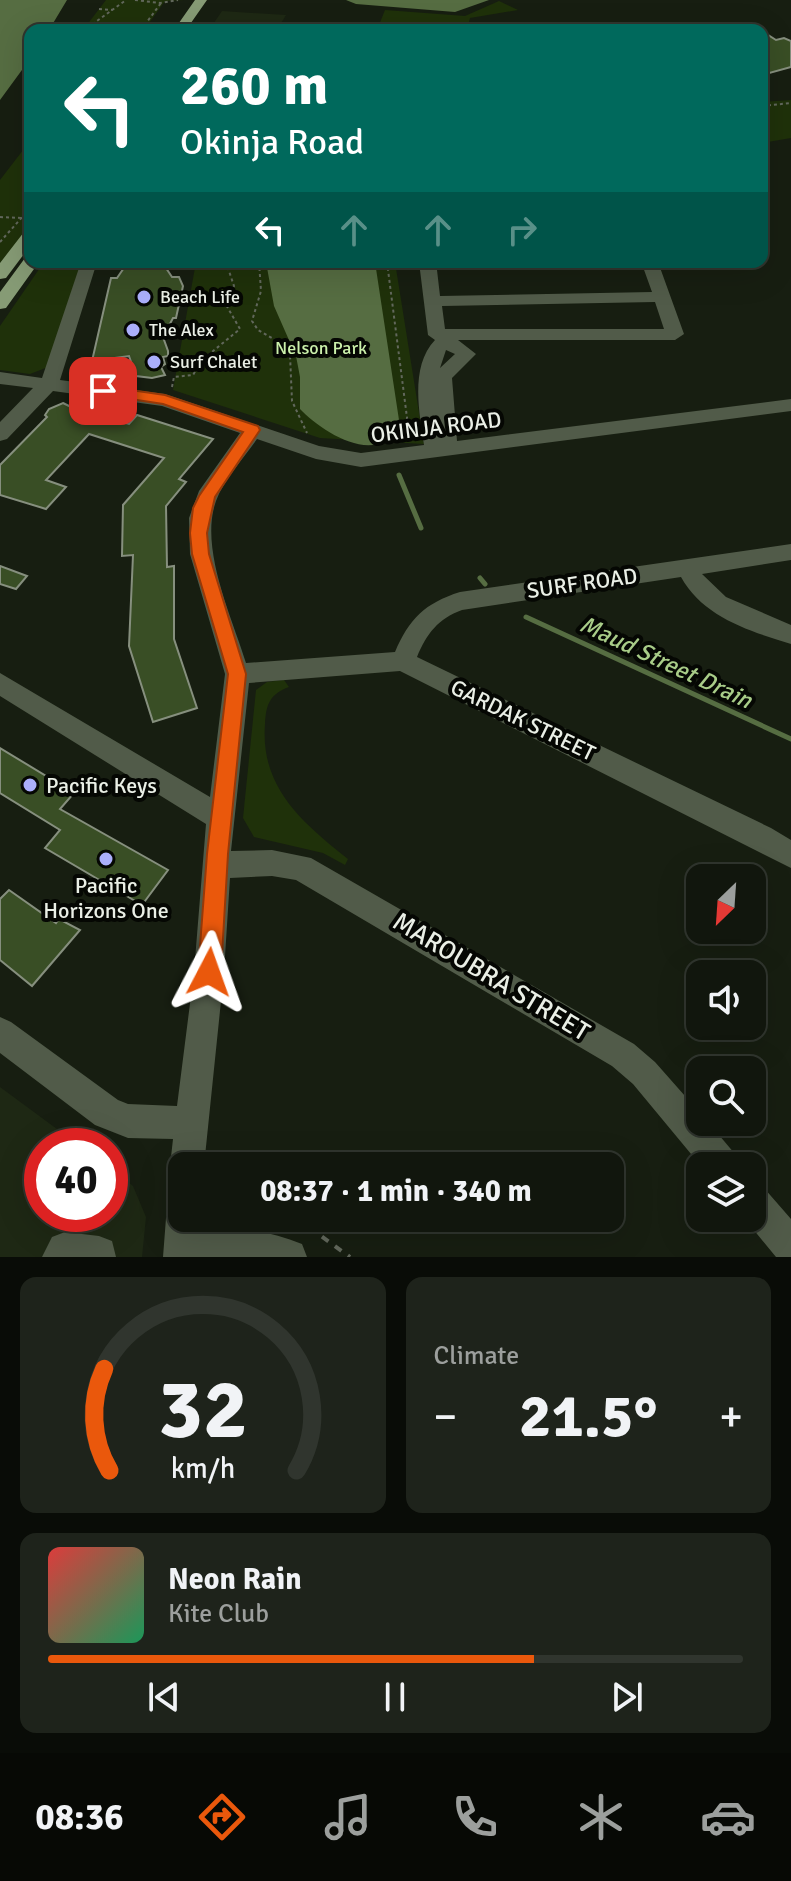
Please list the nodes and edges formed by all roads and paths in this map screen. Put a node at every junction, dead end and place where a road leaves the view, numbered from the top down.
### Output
1 (126, 0) edge
2 (135, 0) edge
3 (168, 0) edge
4 (178, 0) edge
5 (201, 0) edge
6 (216, 0) edge
7 (160, 3) junction
8 (99, 9) dead end
9 (113, 10) junction
10 (95, 24) edge
11 (145, 24) edge
12 (184, 24) edge
13 (200, 24) edge
14 (791, 104) edge
15 (768, 106) edge
16 (24, 213) edge
17 (0, 217) edge
18 (22, 218) junction
19 (0, 242) edge
20 (24, 243) edge
21 (27, 268) edge
22 (87, 268) edge
23 (228, 268) edge
24 (259, 268) edge
25 (388, 268) edge
26 (428, 268) edge
27 (650, 268) edge
28 (0, 274) edge
29 (662, 297) junction
30 (433, 301) junction
31 (0, 304) edge
32 (448, 340) junction
33 (0, 378) edge
34 (49, 384) junction
35 (172, 391) dead end
36 (791, 405) edge
37 (253, 430) junction
38 (0, 434) edge
39 (309, 436) dead end
40 (411, 444) dead end
41 (441, 451) junction
42 (791, 552) edge
43 (687, 568) junction
44 (791, 635) edge
45 (403, 661) junction
46 (237, 674) junction
47 (0, 683) edge
48 (222, 819) junction
49 (791, 855) edge
50 (217, 865) junction
51 (0, 1033) edge
52 (190, 1123) junction
53 (188, 1152) edge
54 (711, 1152) edge
55 (766, 1217) edge
56 (315, 1232) edge
57 (182, 1241) edge
58 (791, 1247) edge
59 (289, 1257) edge
60 (350, 1257) edge

1 - 9 path
2 - 7 path
3 - 7 path
4 - 7 path
5 - 12 main road
6 - 13 main road
7 - 11 path
8 - 9 path
9 - 10 path
14 - 15 path
16 - 18 path
17 - 18 path
18 - 19 path
20 - 28 main road
21 - 31 main road
22 - 34 street
23 - 35 path
24 - 39 path
25 - 40 path
26 - 30 street
27 - 29 street
29 - 30 street
29 - 32 street
30 - 32 street
32 - 41 street
33 - 34 street, OKINJA ROAD
34 - 37 street, OKINJA ROAD
34 - 38 street
36 - 41 street, OKINJA ROAD
37 - 41 street, OKINJA ROAD
37 - 46 street
42 - 43 street, SURF ROAD
43 - 44 street
43 - 45 street, SURF ROAD
45 - 46 street
45 - 49 street, GARDAK STREET
46 - 48 street
47 - 48 street
48 - 50 street
50 - 52 street
50 - 54 street, MAROUBRA STREET
51 - 52 street
52 - 53 street
55 - 58 street
56 - 60 path
57 - 59 street

